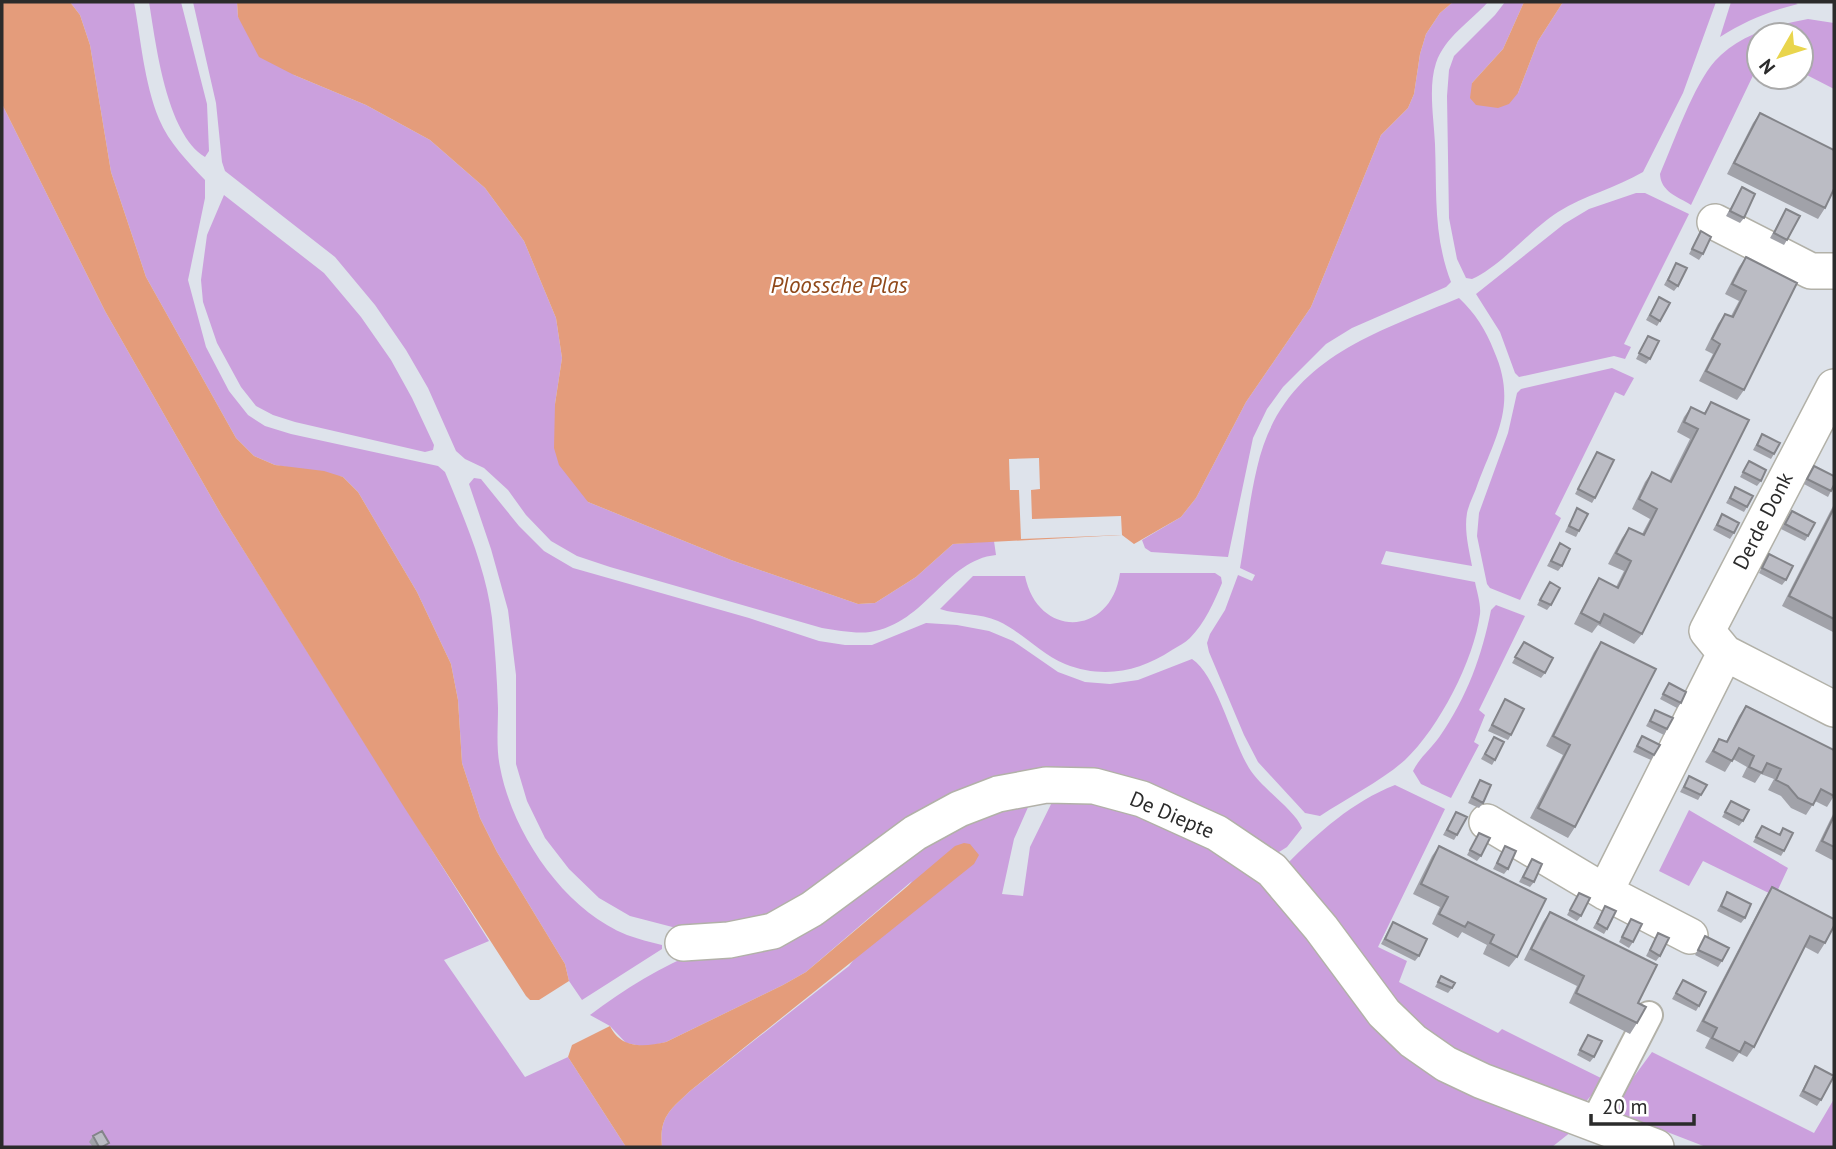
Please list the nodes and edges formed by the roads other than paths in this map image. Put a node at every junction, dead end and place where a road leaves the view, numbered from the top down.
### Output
1 (1715, 222) dead end
2 (1834, 271) edge
3 (1834, 387) edge
4 (1725, 653) junction
5 (1834, 709) edge
6 (1487, 822) dead end
7 (1605, 892) junction
8 (1690, 936) dead end
9 (683, 943) dead end
10 (1649, 1015) edge
11 (1593, 1124) junction
12 (1656, 1147) edge

1 - 2 street
3 - 4 street, Derde Donk
4 - 5 street
4 - 7 street
6 - 7 street
7 - 8 street
9 - 11 street, De Diepte
10 - 11 street
11 - 12 street

